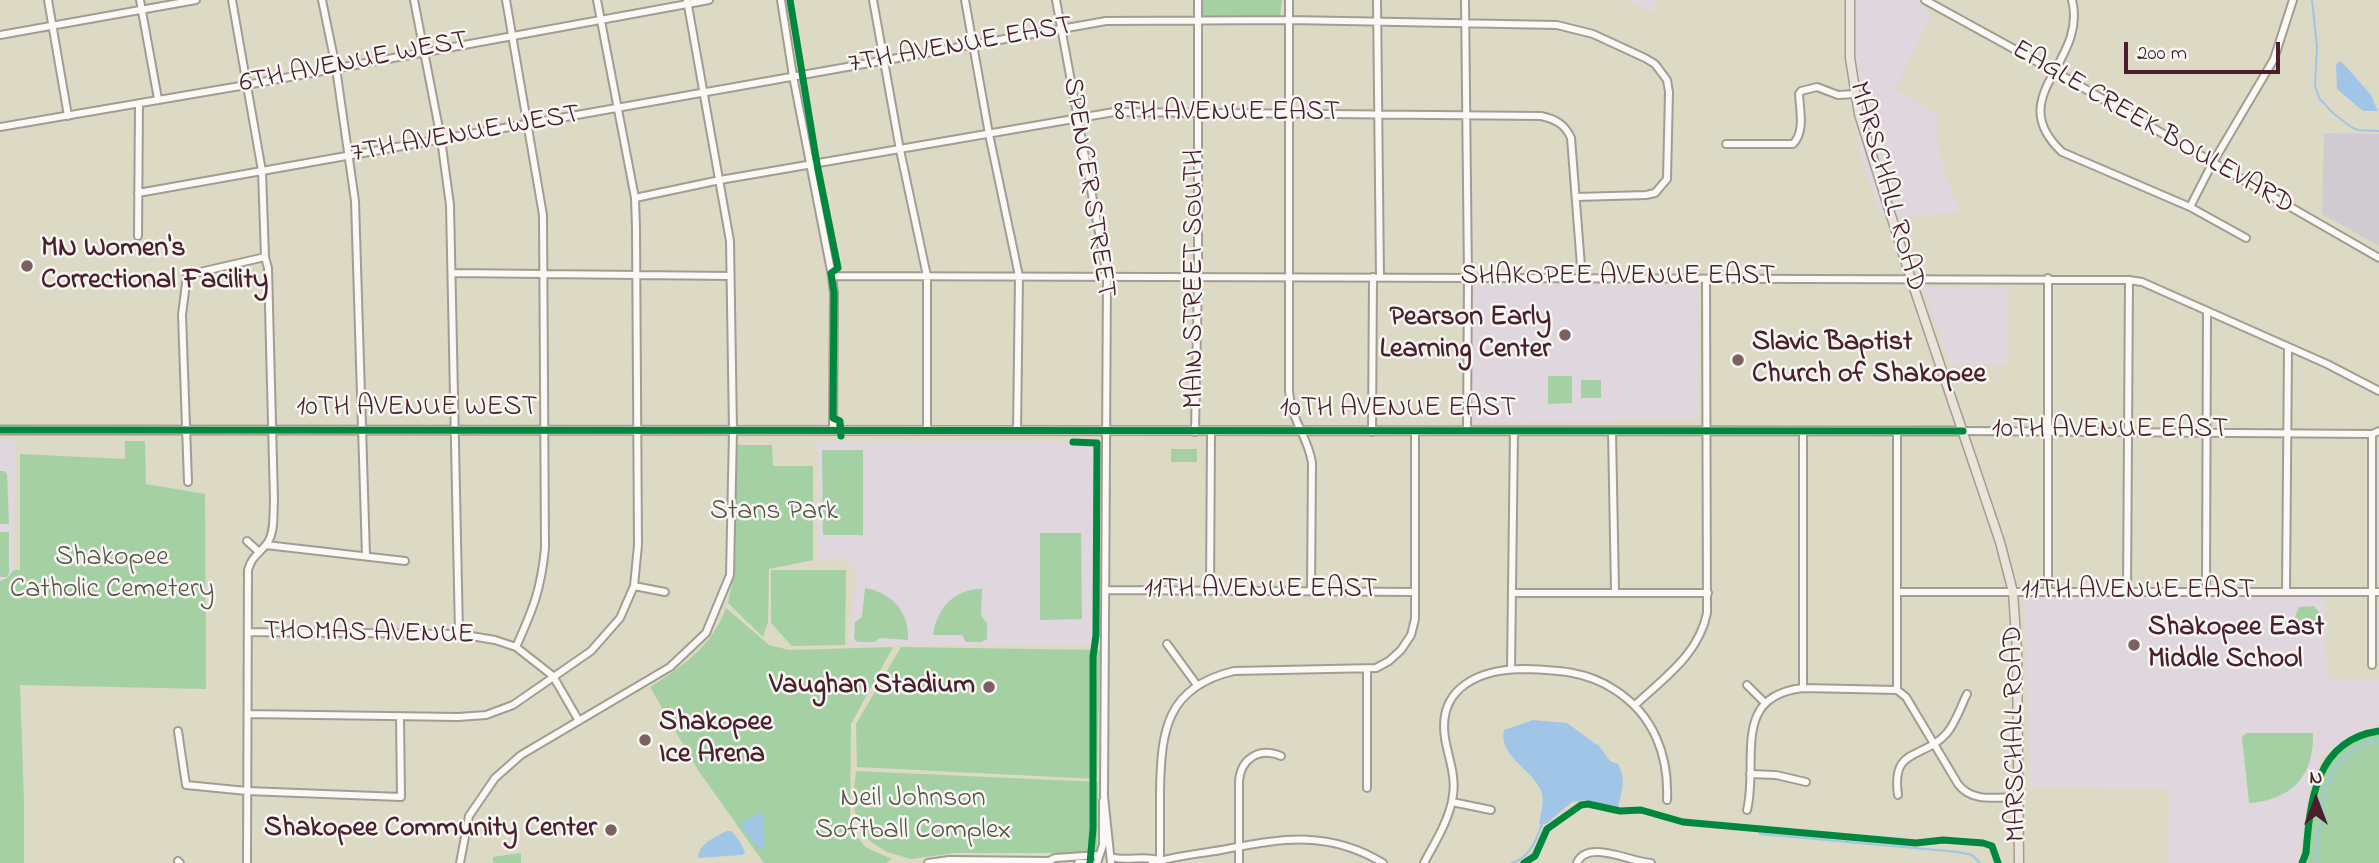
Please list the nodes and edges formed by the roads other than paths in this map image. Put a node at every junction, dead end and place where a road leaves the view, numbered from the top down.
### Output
1 (48, 0) edge
2 (140, 0) edge
3 (196, 0) edge
4 (232, 0) edge
5 (322, 0) edge
6 (414, 0) edge
7 (506, 0) edge
8 (597, 0) edge
9 (709, 0) edge
10 (781, 0) edge
11 (873, 0) edge
12 (965, 0) edge
13 (1056, 0) edge
14 (1198, 0) edge
15 (1289, 0) edge
16 (1377, 0) edge
17 (1465, 0) edge
18 (1850, 0) edge
19 (1925, 0) edge
20 (2073, 0) edge
21 (2293, 0) edge
22 (687, 2) edge
23 (142, 10) junction
24 (601, 20) junction
25 (1198, 20) junction
26 (1290, 20) junction
27 (1377, 22) junction
28 (1464, 24) junction
29 (51, 26) junction
30 (1062, 30) junction
31 (0, 35) edge
32 (512, 35) junction
33 (972, 43) junction
34 (424, 51) junction
35 (883, 60) junction
36 (336, 68) junction
37 (2054, 71) junction
38 (793, 76) junction
39 (246, 85) junction
40 (704, 94) junction
41 (1855, 94) junction
42 (158, 99) junction
43 (139, 103) junction
44 (617, 109) junction
45 (1197, 112) junction
46 (1290, 114) junction
47 (1378, 114) junction
48 (68, 116) junction
49 (1465, 116) junction
50 (1076, 117) junction
51 (528, 125) junction
52 (0, 127) edge
53 (989, 134) junction
54 (440, 139) junction
55 (1726, 144) dead end
56 (900, 150) junction
57 (350, 156) junction
58 (812, 164) junction
59 (2212, 164) junction
60 (262, 171) junction
61 (720, 180) junction
62 (138, 193) junction
63 (1576, 197) junction
64 (635, 198) junction
65 (2190, 207) junction
66 (138, 236) dead end
67 (2246, 238) dead end
68 (265, 257) junction
69 (2379, 258) edge
70 (452, 274) junction
71 (544, 276) junction
72 (638, 276) junction
73 (730, 276) junction
74 (832, 276) junction
75 (927, 276) junction
76 (1019, 276) junction
77 (1107, 276) junction
78 (1198, 277) junction
79 (1290, 277) junction
80 (1376, 277) junction
81 (1468, 277) junction
82 (2048, 278) junction
83 (1582, 279) junction
84 (1706, 279) junction
85 (1911, 279) junction
86 (2129, 280) junction
87 (2207, 311) junction
88 (2288, 348) junction
89 (2379, 391) edge
90 (187, 429) junction
91 (361, 429) junction
92 (0, 430) edge
93 (273, 430) junction
94 (456, 430) junction
95 (545, 431) junction
96 (638, 431) junction
97 (733, 431) junction
98 (833, 431) junction
99 (927, 431) junction
100 (1017, 431) junction
101 (1466, 431) junction
102 (1514, 431) junction
103 (1612, 431) junction
104 (1803, 431) junction
105 (1896, 431) junction
106 (1963, 431) junction
107 (2048, 431) junction
108 (2127, 431) junction
109 (2207, 431) junction
110 (1107, 432) junction
111 (1195, 432) junction
112 (1211, 432) junction
113 (1300, 432) junction
114 (1372, 432) junction
115 (1415, 432) junction
116 (1707, 432) junction
117 (2286, 432) junction
118 (2375, 433) edge
119 (188, 482) dead end
120 (247, 541) dead end
121 (266, 545) junction
122 (258, 551) junction
123 (366, 556) junction
124 (405, 562) dead end
125 (634, 586) junction
126 (1106, 590) junction
127 (1210, 591) junction
128 (1615, 591) junction
129 (2127, 591) junction
130 (665, 592) dead end
131 (1311, 592) junction
132 (1415, 592) junction
133 (1898, 592) junction
134 (2013, 592) junction
135 (2048, 592) junction
136 (2206, 592) junction
137 (2286, 592) junction
138 (2376, 592) edge
139 (1514, 593) junction
140 (1708, 593) junction
141 (248, 632) junction
142 (459, 634) junction
143 (1167, 644) dead end
144 (516, 647) junction
145 (2372, 666) dead end
146 (1511, 669) junction
147 (1367, 670) junction
148 (553, 676) junction
149 (1197, 685) junction
150 (1747, 685) dead end
151 (1803, 688) junction
152 (1896, 690) junction
153 (1967, 694) dead end
154 (1765, 703) junction
155 (1635, 705) junction
156 (248, 714) junction
157 (400, 717) junction
158 (579, 721) junction
159 (178, 731) dead end
160 (1933, 743) junction
161 (1282, 756) dead end
162 (1750, 774) junction
163 (1806, 782) dead end
164 (1367, 788) dead end
165 (247, 791) junction
166 (1898, 795) dead end
167 (1104, 796) junction
168 (2018, 797) junction
169 (1667, 800) dead end
170 (1452, 802) junction
171 (1491, 810) dead end
172 (1747, 810) dead end
173 (1239, 847) junction
174 (1097, 859) edge
175 (1111, 859) edge
176 (460, 860) edge
177 (1050, 862) edge
178 (1160, 862) edge
179 (247, 863) edge
180 (928, 863) edge
181 (1078, 863) edge
182 (1152, 863) edge
183 (1239, 863) edge
184 (1383, 863) edge
185 (1424, 863) edge
186 (1577, 863) edge
187 (1651, 863) edge
188 (2019, 863) edge

1 - 29 street
2 - 23 street
3 - 23 street
4 - 39 street
5 - 36 street
6 - 34 street
7 - 32 street
8 - 24 street
9 - 22 street, 6TH AVENUE WEST
10 - 38 street
11 - 35 street
12 - 33 street
13 - 30 street, SPENCER STREET
14 - 25 street, MAIN STREET SOUTH
15 - 26 street
16 - 27 street
17 - 28 street
18 - 41 main road, MARSCHALL ROAD
19 - 37 street, EAGLE CREEK BOULEVARD
20 - 37 street
21 - 59 street
22 - 24 street, 6TH AVENUE WEST
22 - 40 street
23 - 29 street
23 - 42 street
24 - 32 street, 6TH AVENUE WEST
24 - 44 street
25 - 26 street, 7TH AVENUE EAST
25 - 30 street, 7TH AVENUE EAST
25 - 45 street, MAIN STREET SOUTH
26 - 27 street, 7TH AVENUE EAST
26 - 46 street
27 - 28 street, 7TH AVENUE EAST
27 - 47 street
28 - 49 street
28 - 63 street, 7TH AVENUE EAST
29 - 31 street
29 - 48 street
30 - 33 street, 7TH AVENUE EAST
30 - 50 street, SPENCER STREET
32 - 34 street, 6TH AVENUE WEST
32 - 51 street
33 - 35 street, 7TH AVENUE EAST
33 - 53 street
34 - 36 street, 6TH AVENUE WEST
34 - 54 street
35 - 38 street, 7TH AVENUE EAST
35 - 56 street
36 - 39 street, 6TH AVENUE WEST
36 - 57 street
37 - 59 street, EAGLE CREEK BOULEVARD
37 - 65 street
38 - 40 street, 7TH AVENUE WEST
38 - 58 street
39 - 42 street, 6TH AVENUE WEST
39 - 60 street
40 - 44 street, 7TH AVENUE WEST
40 - 61 street
41 - 55 street
41 - 85 main road, MARSCHALL ROAD
42 - 43 street, 6TH AVENUE WEST
43 - 48 street, 6TH AVENUE WEST
43 - 62 street
44 - 51 street, 7TH AVENUE WEST
44 - 64 street
45 - 46 street, 8TH AVENUE EAST
45 - 50 street, 8TH AVENUE EAST
45 - 78 street, MAIN STREET SOUTH
46 - 47 street, 8TH AVENUE EAST
46 - 79 street
47 - 49 street, 8TH AVENUE EAST
47 - 80 street
48 - 52 street, 6TH AVENUE WEST
49 - 63 street, 8TH AVENUE EAST
49 - 81 street
50 - 53 street, 8TH AVENUE EAST
50 - 77 street, SPENCER STREET
51 - 54 street, 7TH AVENUE WEST
51 - 71 street
53 - 56 street, 8TH AVENUE EAST
53 - 76 street
54 - 57 street, 7TH AVENUE WEST
54 - 70 street
56 - 58 street, 8TH AVENUE EAST
56 - 75 street
57 - 60 street, 7TH AVENUE WEST
57 - 91 street
58 - 61 street, 8TH AVENUE EAST
58 - 74 street
59 - 65 street
59 - 69 street, EAGLE CREEK BOULEVARD
60 - 62 street, 7TH AVENUE WEST
60 - 68 street
61 - 64 street, 8TH AVENUE EAST
61 - 73 street
62 - 66 street
63 - 83 street
64 - 72 street
65 - 67 street
68 - 90 street
68 - 93 street
70 - 71 street
70 - 94 street
71 - 72 street
71 - 95 street
72 - 73 street
72 - 96 street
73 - 97 street
74 - 75 street, SHAKOPEE AVENUE EAST
74 - 98 street
75 - 76 street, SHAKOPEE AVENUE EAST
75 - 99 street
76 - 77 street, SHAKOPEE AVENUE EAST
76 - 100 street
77 - 78 street, SHAKOPEE AVENUE EAST
77 - 110 street, SPENCER STREET
78 - 79 street, SHAKOPEE AVENUE EAST
78 - 111 street, MAIN STREET SOUTH
79 - 80 street, SHAKOPEE AVENUE EAST
79 - 113 street
80 - 81 street, SHAKOPEE AVENUE EAST
80 - 114 street
81 - 83 street, SHAKOPEE AVENUE EAST
81 - 101 street
82 - 85 street, SHAKOPEE AVENUE EAST
82 - 86 street, SHAKOPEE AVENUE EAST
82 - 107 street
83 - 84 street, SHAKOPEE AVENUE EAST
84 - 85 street, SHAKOPEE AVENUE EAST
84 - 116 street
85 - 106 main road, MARSCHALL ROAD
86 - 87 street, SHAKOPEE AVENUE EAST
86 - 108 street
87 - 88 street, SHAKOPEE AVENUE EAST
87 - 109 street
88 - 89 street, SHAKOPEE AVENUE EAST
88 - 117 street
90 - 92 main road, 10TH AVENUE WEST
90 - 93 main road, 10TH AVENUE WEST
90 - 119 street
91 - 93 main road, 10TH AVENUE WEST
91 - 94 main road, 10TH AVENUE WEST
91 - 123 street
93 - 121 street
94 - 95 main road, 10TH AVENUE WEST
94 - 142 street
95 - 96 main road, 10TH AVENUE WEST
95 - 144 street
96 - 97 main road, 10TH AVENUE WEST
96 - 125 street
97 - 98 main road, 10TH AVENUE WEST
97 - 158 street
98 - 99 main road, 10TH AVENUE EAST
99 - 100 main road, 10TH AVENUE EAST
100 - 110 main road, 10TH AVENUE EAST
101 - 102 main road, 10TH AVENUE EAST
101 - 115 main road, 10TH AVENUE EAST
102 - 103 main road, 10TH AVENUE EAST
102 - 139 street
103 - 116 main road, 10TH AVENUE EAST
103 - 128 street
104 - 105 main road, 10TH AVENUE EAST
104 - 116 main road, 10TH AVENUE EAST
104 - 151 street
105 - 106 main road, 10TH AVENUE EAST
105 - 133 street
106 - 107 street, 10TH AVENUE EAST
106 - 134 main road, MARSCHALL ROAD
107 - 108 street, 10TH AVENUE EAST
107 - 135 street
108 - 109 street, 10TH AVENUE EAST
108 - 129 street
109 - 117 street, 10TH AVENUE EAST
109 - 136 street
110 - 111 main road, 10TH AVENUE EAST
110 - 126 street, SPENCER STREET
111 - 112 main road, 10TH AVENUE EAST
112 - 113 main road, 10TH AVENUE EAST
112 - 127 street
113 - 114 main road, 10TH AVENUE EAST
113 - 131 street
114 - 115 main road, 10TH AVENUE EAST
115 - 132 street
116 - 140 street
117 - 118 street, 10TH AVENUE EAST
117 - 137 street
118 - 138 street
120 - 122 street
121 - 122 street
121 - 123 street
122 - 141 street
123 - 124 street
125 - 130 street
125 - 148 street
126 - 127 street, 11TH AVENUE EAST
126 - 167 street, SPENCER STREET
127 - 131 street, 11TH AVENUE EAST
128 - 139 street
128 - 140 street
129 - 135 street, 11TH AVENUE EAST
129 - 136 street, 11TH AVENUE EAST
131 - 132 street, 11TH AVENUE EAST
132 - 147 street
133 - 134 street, 11TH AVENUE EAST
133 - 152 street
134 - 135 street, 11TH AVENUE EAST
134 - 168 main road, MARSCHALL ROAD
136 - 137 street, 11TH AVENUE EAST
137 - 138 street, 11TH AVENUE EAST
138 - 145 street
139 - 146 street
140 - 155 street
141 - 142 street, THOMAS AVENUE
141 - 156 street
142 - 144 street, THOMAS AVENUE
143 - 149 street
144 - 148 street, THOMAS AVENUE
146 - 155 street
146 - 170 street
147 - 149 street
147 - 164 street
148 - 157 street
148 - 158 street, THOMAS AVENUE
149 - 178 street
150 - 154 street
151 - 152 street
151 - 154 street
152 - 160 street
153 - 160 street
154 - 162 street
155 - 169 street
156 - 157 street
156 - 165 street
157 - 165 street
158 - 176 street
159 - 165 street
160 - 166 street
160 - 168 street
161 - 173 street
162 - 163 street
162 - 172 street
165 - 179 street
167 - 174 street, SPENCER STREET
167 - 175 street, SPENCER STREET
168 - 188 main road, MARSCHALL ROAD
170 - 171 street
170 - 185 street
173 - 178 street
173 - 183 street
173 - 184 street
174 - 175 street
174 - 177 street
174 - 181 street
175 - 178 street
177 - 180 street
178 - 182 street
186 - 187 street

